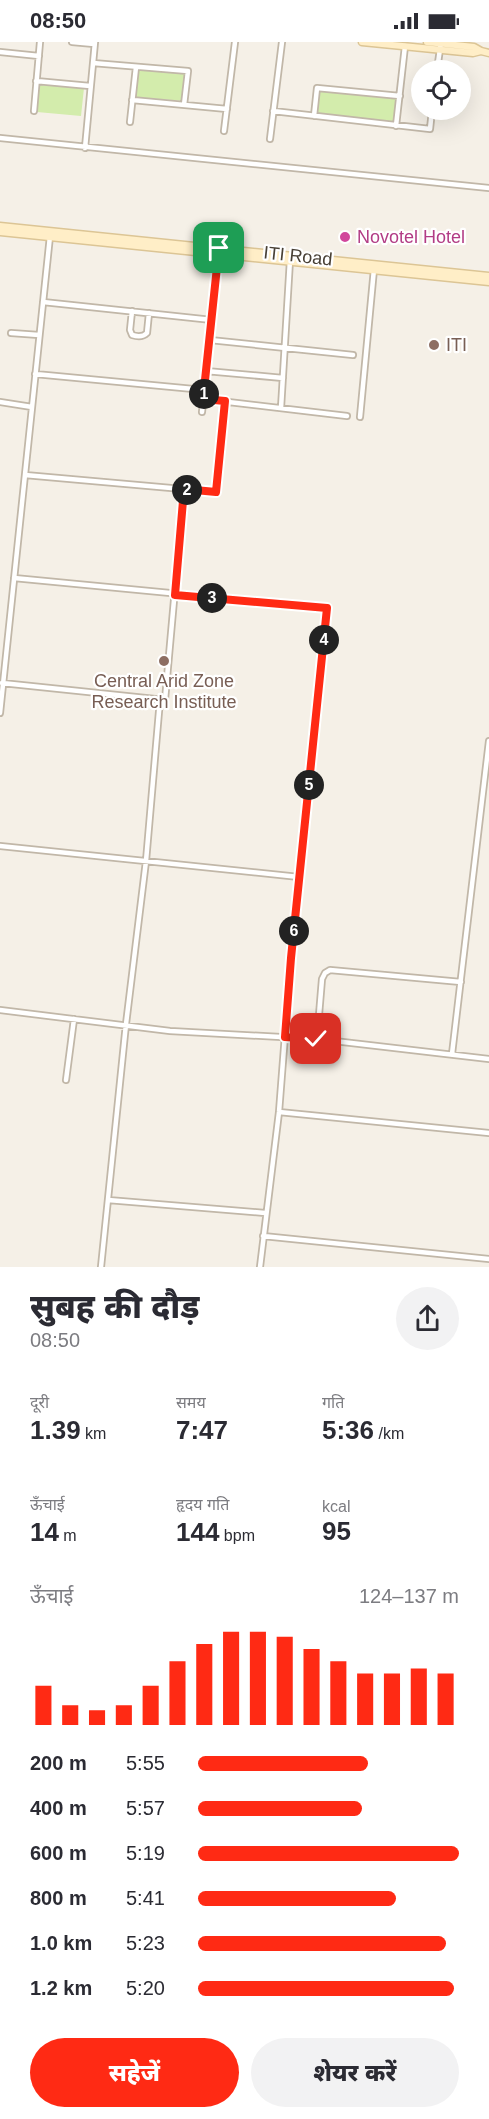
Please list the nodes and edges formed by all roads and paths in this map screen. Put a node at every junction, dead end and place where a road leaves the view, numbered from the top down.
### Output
1 (40, 42) edge
2 (72, 42) edge
3 (235, 42) edge
4 (282, 42) edge
5 (362, 42) edge
6 (427, 42) edge
7 (94, 43) edge
8 (440, 45) edge
9 (405, 46) junction
10 (0, 52) edge
11 (489, 53) edge
12 (39, 56) junction
13 (438, 60) edge
14 (93, 63) junction
15 (136, 67) junction
16 (36, 81) junction
17 (90, 87) junction
18 (400, 96) junction
19 (132, 100) junction
20 (184, 105) junction
21 (227, 109) junction
22 (34, 111) dead end
23 (273, 111) junction
24 (314, 116) junction
25 (431, 120) edge
26 (130, 122) dead end
27 (396, 126) junction
28 (224, 131) dead end
29 (0, 138) edge
30 (270, 139) dead end
31 (85, 148) junction
32 (489, 188) edge
33 (0, 226) edge
34 (0, 232) edge
35 (50, 234) junction
36 (219, 251) junction
37 (290, 260) junction
38 (374, 270) junction
39 (489, 276) edge
40 (489, 282) edge
41 (43, 302) junction
42 (132, 311) junction
43 (149, 313) junction
44 (212, 320) junction
45 (11, 333) dead end
46 (39, 335) junction
47 (210, 340) junction
48 (284, 348) junction
49 (353, 355) dead end
50 (206, 371) junction
51 (35, 374) junction
52 (283, 378) junction
53 (204, 390) junction
54 (203, 399) junction
55 (225, 401) junction
56 (0, 402) edge
57 (32, 407) junction
58 (281, 408) junction
59 (202, 412) dead end
60 (347, 416) dead end
61 (360, 417) dead end
62 (25, 475) junction
63 (184, 489) junction
64 (14, 578) junction
65 (175, 595) junction
66 (2, 683) edge
67 (159, 700) junction
68 (0, 713) edge
69 (489, 741) edge
70 (0, 846) edge
71 (147, 861) junction
72 (299, 877) junction
73 (461, 982) junction
74 (0, 1010) edge
75 (74, 1019) junction
76 (126, 1024) junction
77 (285, 1037) junction
78 (316, 1039) junction
79 (452, 1054) junction
80 (489, 1059) edge
81 (66, 1080) dead end
82 (279, 1112) junction
83 (489, 1133) edge
84 (108, 1200) junction
85 (265, 1214) junction
86 (263, 1236) junction
87 (489, 1259) edge
88 (101, 1267) edge
89 (260, 1267) edge

1 - 12 street
2 - 7 street
3 - 21 street
4 - 23 street
5 - 9 street
6 - 8 street
7 - 14 street
8 - 9 street
8 - 11 street
8 - 13 street
9 - 18 street
10 - 12 street
12 - 16 street
14 - 15 street
14 - 17 street
15 - 19 street
15 - 20 street
16 - 17 street
16 - 22 street
17 - 31 street
18 - 24 street
18 - 27 street
19 - 20 street
19 - 26 street
20 - 21 street
21 - 28 street
23 - 24 street
23 - 30 street
24 - 27 street
25 - 27 street
29 - 31 street
31 - 32 street
33 - 35 street, ITI Road
34 - 35 street, ITI Road
35 - 36 street, ITI Road
35 - 41 street
36 - 37 street, ITI Road
36 - 39 street, ITI Road
36 - 44 street
37 - 38 street, ITI Road
37 - 48 street
38 - 40 street, ITI Road
38 - 61 street
41 - 42 street
41 - 46 street
42 - 43 street
42 - 43 street
43 - 44 street
44 - 47 street
45 - 46 street
46 - 51 street
47 - 48 street
47 - 50 street
48 - 49 street
48 - 52 street
50 - 52 street
50 - 53 street
51 - 53 street
51 - 57 street
52 - 58 street
53 - 54 street
54 - 55 street
54 - 59 street
55 - 58 street
55 - 63 street
56 - 57 street
57 - 62 street
58 - 60 street
62 - 63 street
62 - 64 street
63 - 65 street
64 - 65 street
64 - 66 street
65 - 67 street
65 - 72 street
66 - 67 street
66 - 68 street
67 - 71 street
69 - 73 street
70 - 71 street
71 - 72 street
71 - 76 street
72 - 77 street
73 - 78 street
73 - 79 street
74 - 75 street
75 - 76 street
75 - 81 street
76 - 77 street
76 - 84 street
77 - 78 street
77 - 82 street
78 - 79 street
79 - 80 street
82 - 83 street
82 - 85 street
84 - 85 street
84 - 88 street
85 - 86 street
86 - 87 street
86 - 89 street

